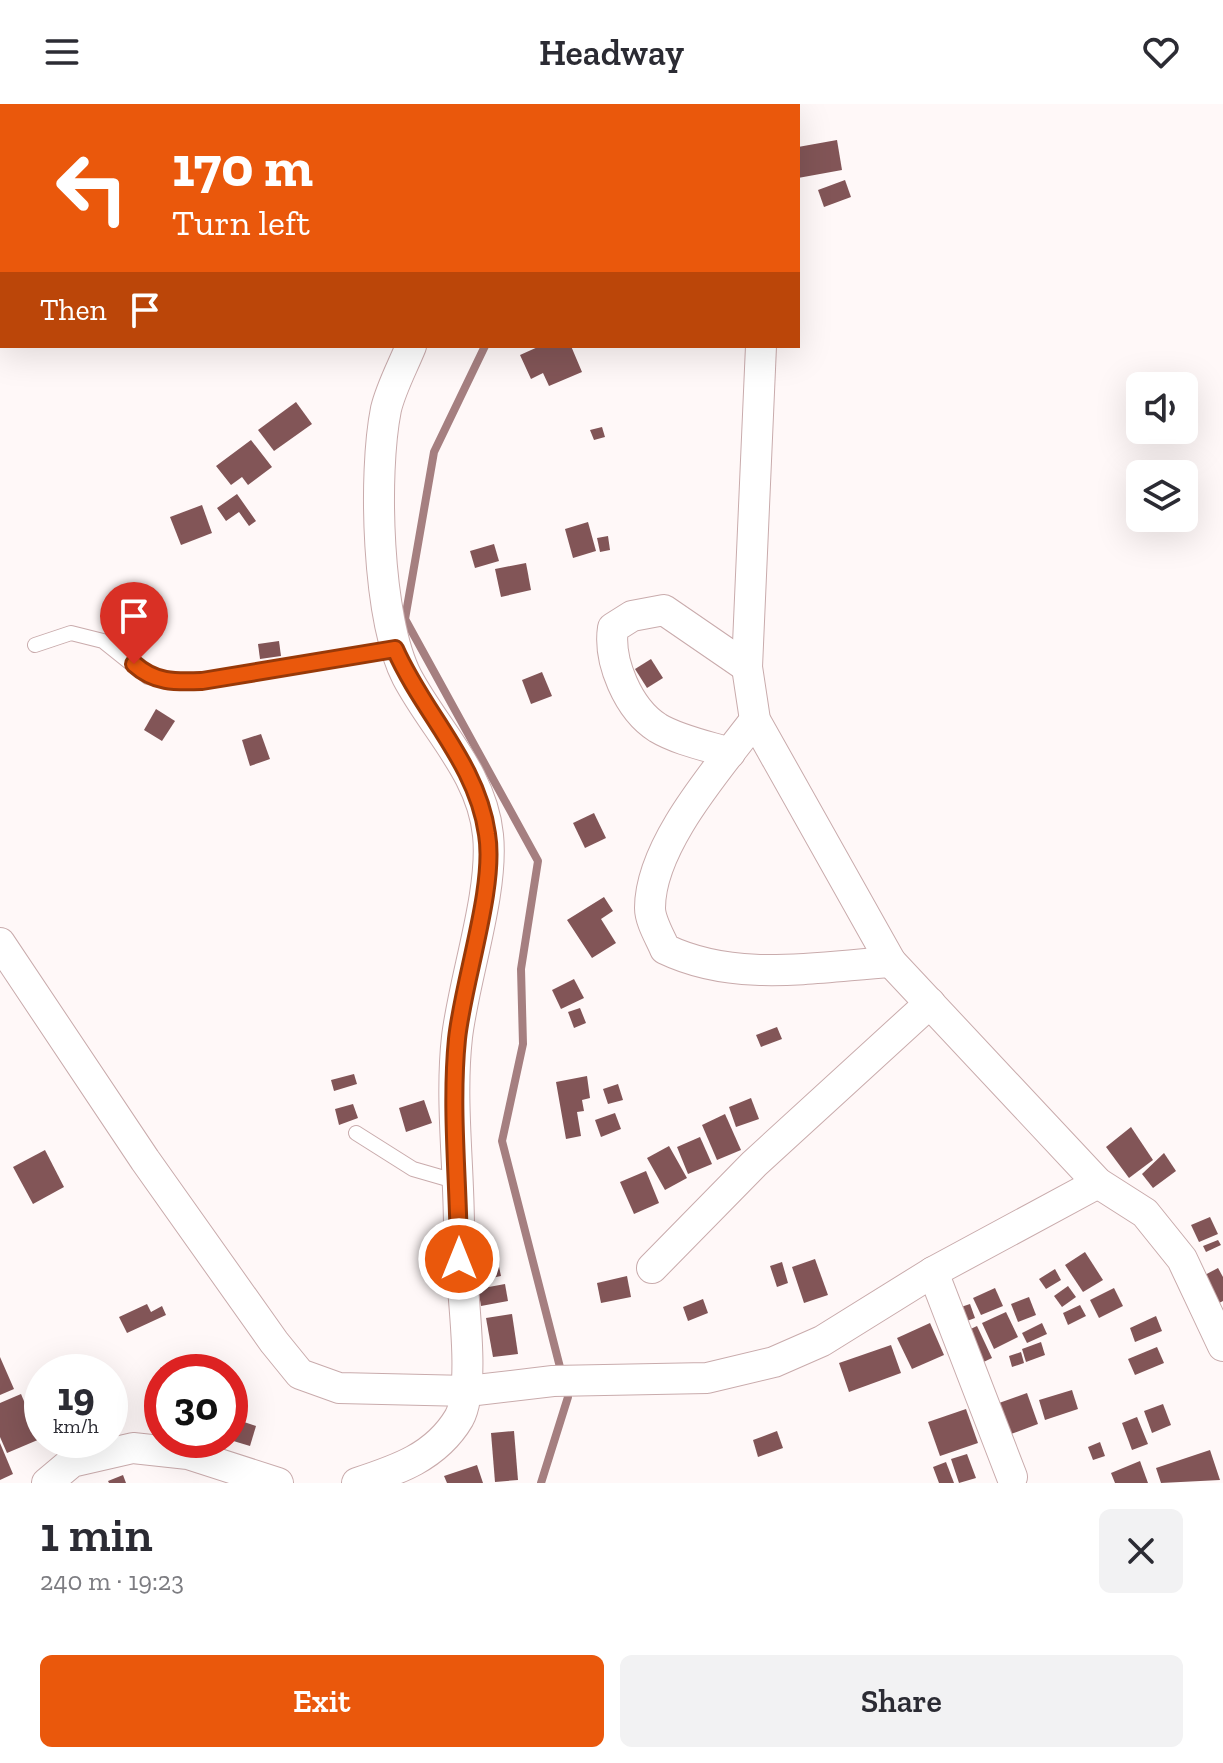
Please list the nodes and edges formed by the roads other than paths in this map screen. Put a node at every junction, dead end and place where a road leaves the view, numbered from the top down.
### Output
1 (410, 348) edge
2 (761, 348) edge
3 (35, 645) dead end
4 (395, 649) junction
5 (747, 667) junction
6 (755, 720) junction
7 (730, 753) junction
8 (0, 943) edge
9 (891, 962) junction
10 (930, 1003) junction
11 (356, 1133) dead end
12 (459, 1182) junction
13 (1098, 1183) junction
14 (652, 1268) dead end
15 (933, 1272) junction
16 (1217, 1322) edge
17 (1223, 1346) edge
18 (468, 1391) junction
19 (1012, 1477) dead end
20 (47, 1483) edge
21 (278, 1483) edge
22 (357, 1483) edge

1 - 4 street
2 - 5 street
3 - 4 lane
4 - 12 street
5 - 6 street
5 - 7 street
6 - 7 street
6 - 9 street
7 - 9 street
8 - 18 street
9 - 10 street
10 - 13 street
10 - 14 street
11 - 12 lane
12 - 18 street
13 - 15 street
13 - 16 street
15 - 18 street
15 - 19 street
16 - 17 street
18 - 22 street
20 - 21 street

